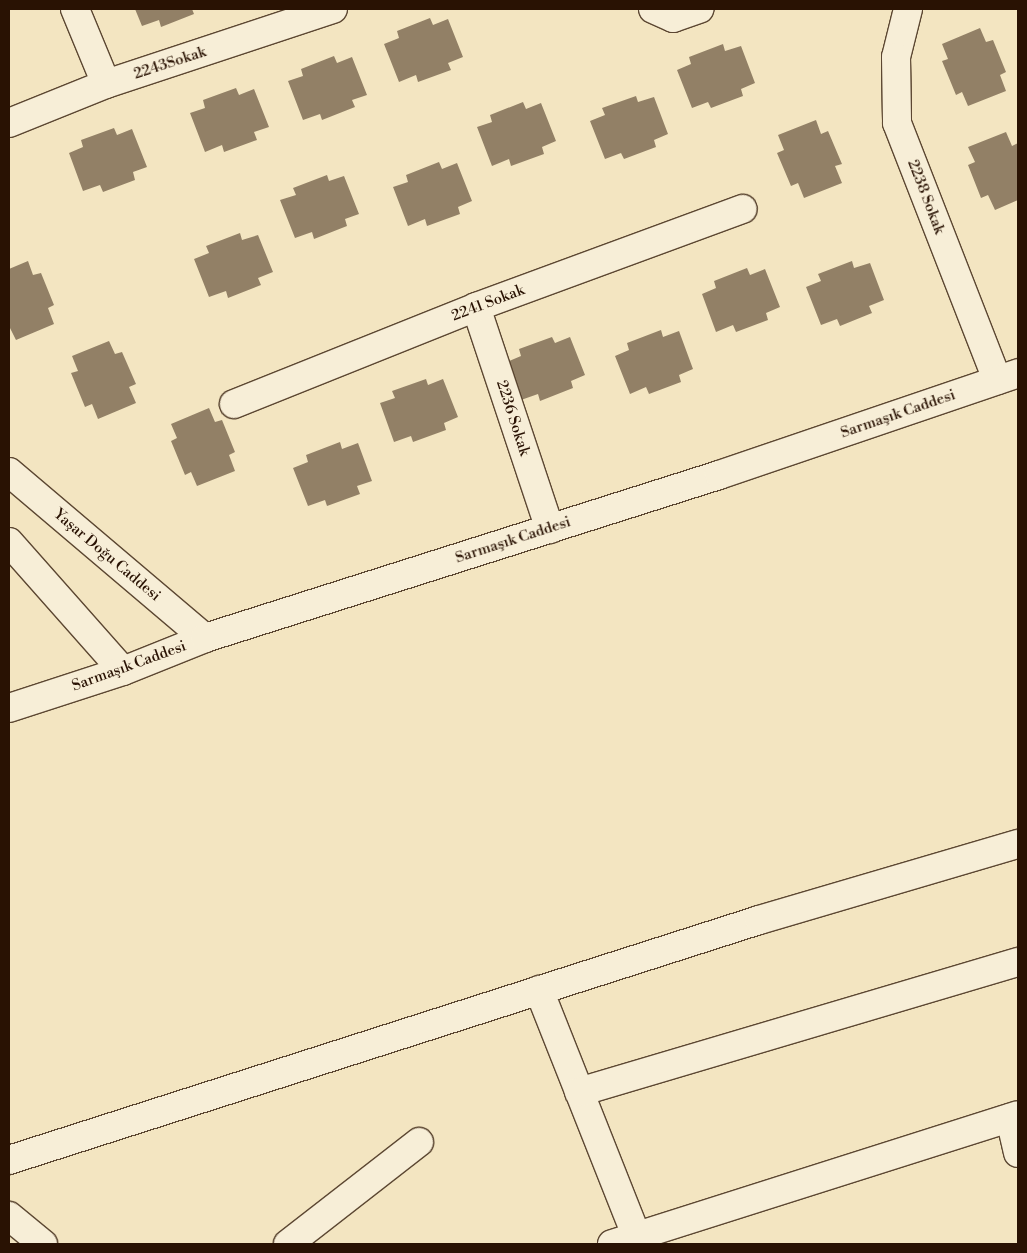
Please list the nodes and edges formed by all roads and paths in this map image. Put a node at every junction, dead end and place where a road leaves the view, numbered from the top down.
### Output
1 (75, 9) edge
2 (333, 9) edge
3 (653, 9) edge
4 (699, 9) edge
5 (908, 9) edge
6 (106, 84) junction
7 (9, 123) edge
8 (743, 209) dead end
9 (476, 307) junction
10 (1008, 376) edge
11 (234, 404) dead end
12 (9, 472) edge
13 (550, 529) junction
14 (9, 542) edge
15 (205, 638) junction
16 (123, 671) junction
17 (9, 708) edge
18 (1018, 844) edge
19 (1018, 962) edge
20 (539, 990) junction
21 (579, 1092) junction
22 (1014, 1116) edge
23 (420, 1142) dead end
24 (1018, 1153) edge
25 (9, 1160) edge
26 (9, 1216) edge
27 (625, 1241) edge
28 (43, 1244) edge
29 (288, 1244) edge

1 - 6 street
2 - 6 street, 2243Sokak
3 - 4 street
5 - 10 street, 2238 Sokak
6 - 7 street, 2243Sokak
8 - 9 street, 2241 Sokak
9 - 11 street, 2241 Sokak
9 - 13 street, 2236 Sokak
10 - 13 street, Sarmaşık Caddesi
12 - 15 street, Yaşar Doğu Caddesi
13 - 15 street, Sarmaşık Caddesi
14 - 16 street
15 - 16 street, Sarmaşık Caddesi
16 - 17 street, Sarmaşık Caddesi
18 - 20 street
19 - 21 street
20 - 21 street
20 - 25 street
21 - 27 street
22 - 24 street
22 - 27 street
23 - 29 street
26 - 28 street

